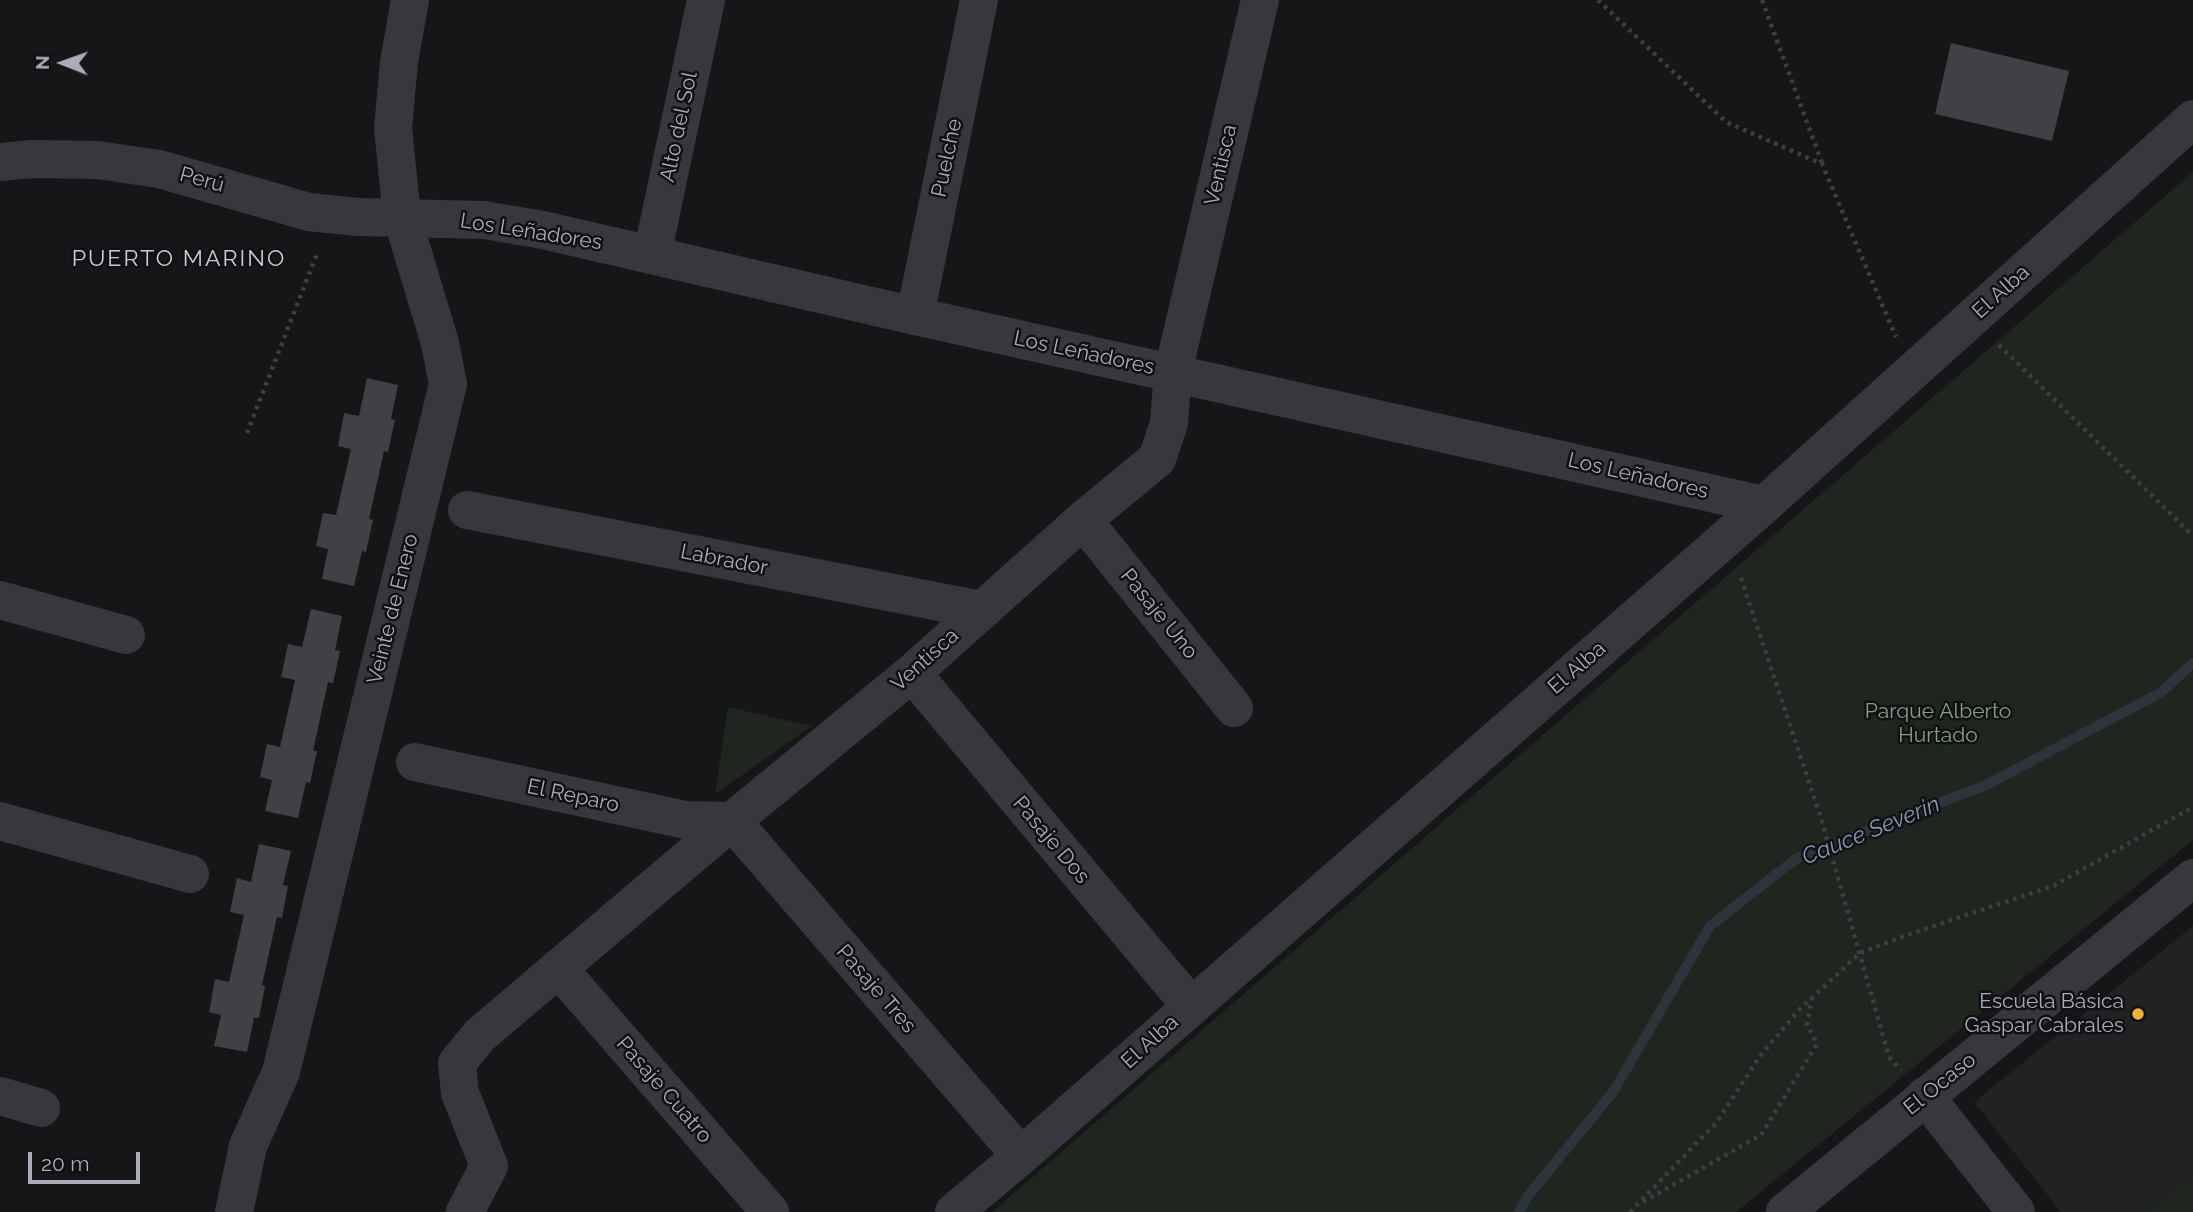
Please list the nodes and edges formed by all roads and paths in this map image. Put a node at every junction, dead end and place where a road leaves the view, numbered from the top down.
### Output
1 (410, 0) edge
2 (706, 0) edge
3 (979, 0) edge
4 (1260, 0) edge
5 (1598, 0) edge
6 (1762, 0) edge
7 (2193, 119) edge
8 (0, 162) edge
9 (1822, 164) junction
10 (332, 214) junction
11 (402, 217) junction
12 (652, 255) junction
13 (915, 316) junction
14 (1972, 318) junction
15 (1173, 372) junction
16 (1911, 374) junction
17 (247, 433) dead end
18 (1764, 505) junction
19 (467, 510) dead end
20 (1083, 520) junction
21 (2193, 536) edge
22 (1744, 568) dead end
23 (0, 600) edge
24 (981, 610) junction
25 (126, 635) dead end
26 (912, 673) junction
27 (1234, 708) dead end
28 (415, 762) dead end
29 (2193, 807) edge
30 (0, 821) edge
31 (732, 821) junction
32 (190, 874) dead end
33 (2193, 877) edge
34 (1860, 953) junction
35 (558, 968) junction
36 (1811, 997) junction
37 (1191, 1006) junction
38 (0, 1096) edge
39 (1925, 1096) junction
40 (41, 1108) dead end
41 (1021, 1156) junction
42 (1636, 1206) junction
43 (234, 1212) edge
44 (465, 1212) edge
45 (770, 1212) edge
46 (954, 1212) edge
47 (1630, 1212) edge
48 (1785, 1212) edge
49 (2016, 1212) edge

1 - 11 street, Veinte de Enero
2 - 12 street, Alto del Sol
3 - 13 street, Puelche
4 - 15 street, Ventisca
5 - 9 path
6 - 9 path
7 - 14 street, El Alba
8 - 10 street, Perú
9 - 16 path
10 - 11 street, Perú
10 - 17 path
11 - 12 street, Los Leñadores
11 - 43 street, Veinte de Enero
12 - 13 street, Los Leñadores
13 - 15 street, Los Leñadores
14 - 16 street, El Alba
14 - 21 path
15 - 18 street, Los Leñadores
15 - 20 street, Ventisca
16 - 18 street, El Alba
18 - 37 street, El Alba
19 - 24 street, Labrador
20 - 24 street, Ventisca
20 - 27 street, Pasaje Uno
22 - 34 path
23 - 25 street
24 - 26 street, Ventisca
26 - 31 street, Ventisca
26 - 37 street, Pasaje Dos
28 - 31 street, El Reparo
29 - 34 path
30 - 32 street
31 - 35 street, Ventisca
31 - 41 street, Pasaje Tres
33 - 39 street, El Ocaso
34 - 36 path
34 - 39 path
35 - 44 street, Ventisca
35 - 45 street, Pasaje Cuatro
36 - 42 path
36 - 42 path
37 - 41 street, El Alba
38 - 40 street
39 - 48 street, El Ocaso
39 - 49 street
41 - 46 street, El Alba
42 - 47 path

